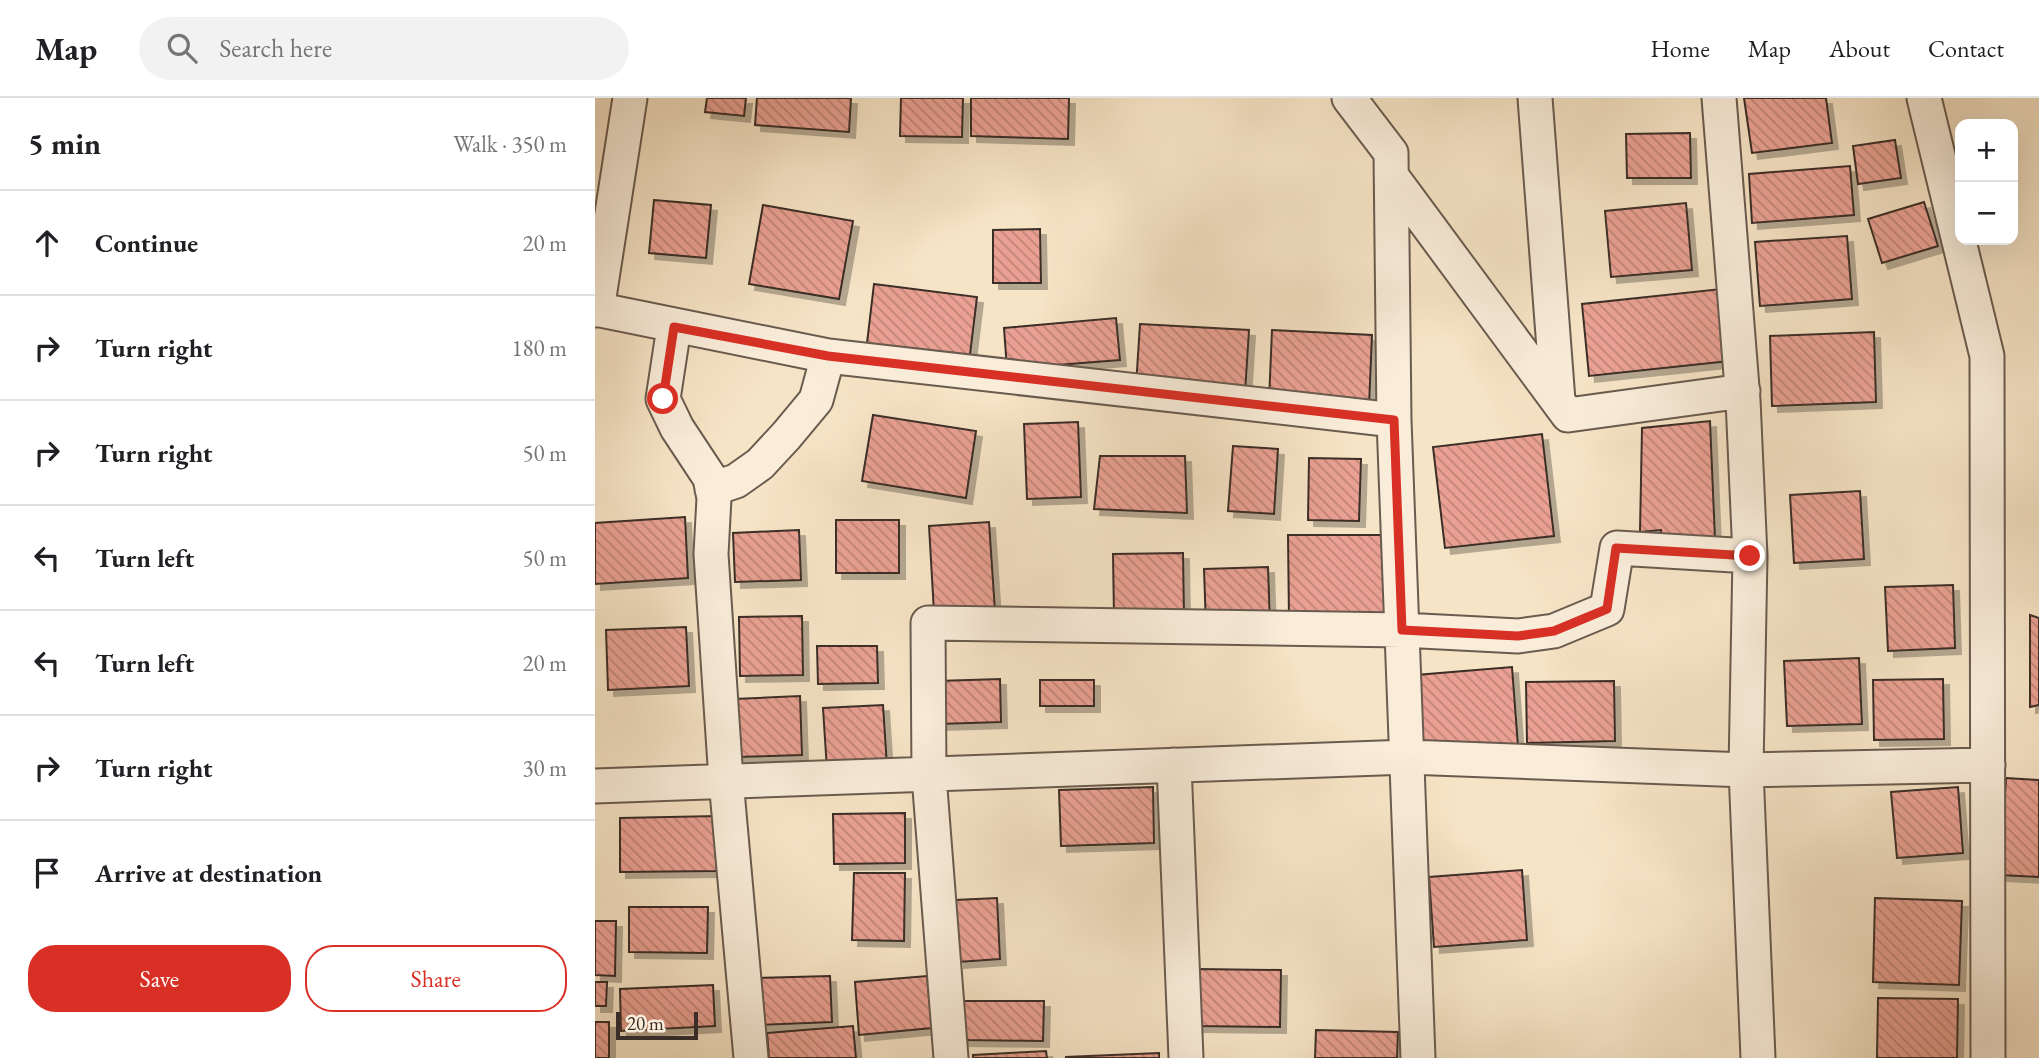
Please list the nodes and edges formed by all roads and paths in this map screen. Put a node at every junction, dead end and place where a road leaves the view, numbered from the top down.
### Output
1 (630, 98) edge
2 (1349, 98) edge
3 (1535, 98) edge
4 (1719, 98) edge
5 (1924, 98) edge
6 (1393, 178) junction
7 (596, 309) edge
8 (674, 327) junction
9 (828, 356) junction
10 (1743, 391) junction
11 (1558, 401) junction
12 (1394, 420) junction
13 (712, 489) junction
14 (1750, 556) junction
15 (1402, 630) junction
16 (1408, 757) junction
17 (1174, 765) junction
18 (1989, 765) junction
19 (1746, 769) junction
20 (929, 776) junction
21 (726, 780) junction
22 (595, 786) edge
23 (751, 1058) edge
24 (951, 1058) edge
25 (1186, 1058) edge
26 (1417, 1058) edge
27 (1758, 1058) edge
28 (1989, 1058) edge

1 - 7 street
2 - 6 street
3 - 11 street
4 - 10 street
5 - 18 street
6 - 11 street
6 - 12 street
7 - 8 street
8 - 9 street
8 - 13 street
9 - 12 street
9 - 13 street
10 - 11 street
10 - 14 street
12 - 15 street
13 - 21 street
14 - 15 street
14 - 19 street
15 - 16 street
15 - 20 street
16 - 17 street
16 - 19 street
16 - 26 street
17 - 20 street
17 - 25 street
18 - 19 street
18 - 28 street
19 - 27 street
20 - 21 street
20 - 24 street
21 - 22 street
21 - 23 street

